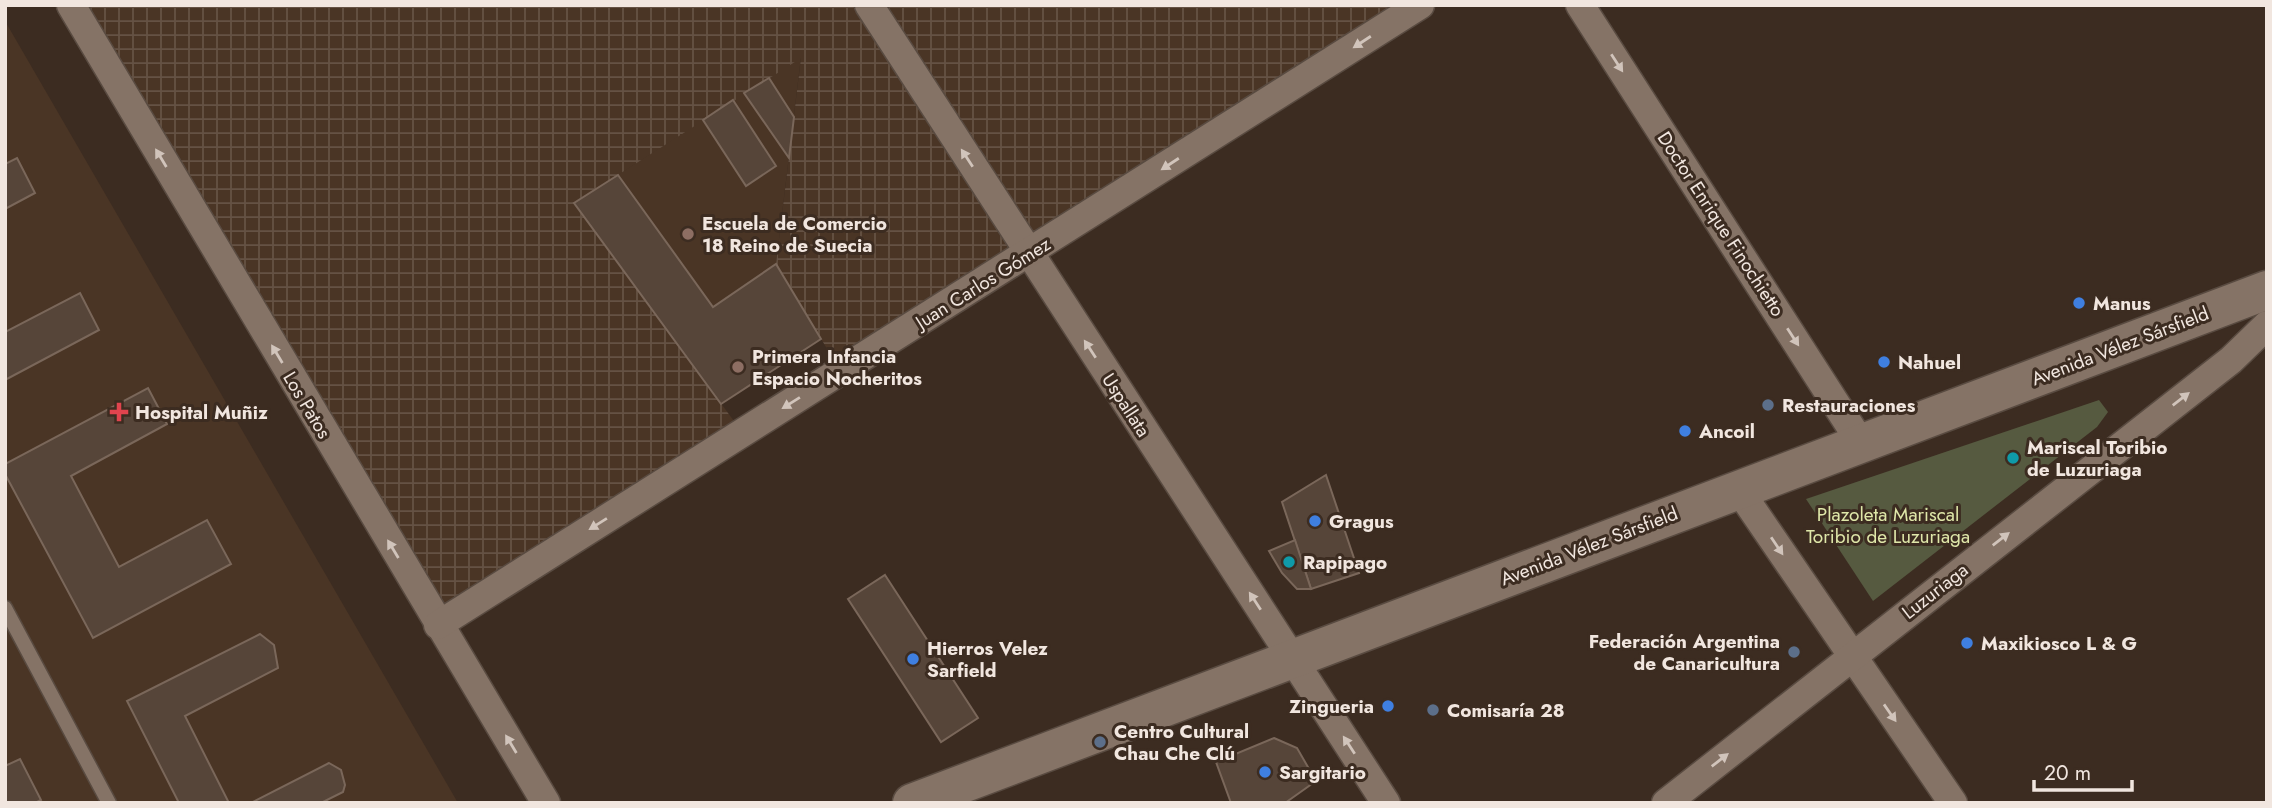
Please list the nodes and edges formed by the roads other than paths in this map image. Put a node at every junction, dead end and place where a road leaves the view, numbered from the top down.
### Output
1 (71, 5) edge
2 (869, 5) edge
3 (1420, 5) edge
4 (1580, 5) edge
5 (1028, 255) junction
6 (2267, 290) edge
7 (2267, 325) edge
8 (1861, 443) junction
9 (1739, 490) junction
10 (5, 608) edge
11 (438, 625) junction
12 (1851, 656) junction
13 (1293, 658) junction
14 (109, 803) edge
15 (546, 803) edge
16 (912, 803) edge
17 (1386, 803) edge
18 (1666, 803) edge
19 (1953, 803) edge

11 -> 1 street, Los Patos
5 -> 2 street, Uspallata
3 -> 5 street, Juan Carlos Gómez
4 -> 8 street, Doctor Enrique Finochietto
5 -> 11 street, Juan Carlos Gómez
13 -> 5 street, Uspallata
6 - 8 main road, Avenida Vélez Sársfield
12 -> 7 street, Luzuriaga
8 - 9 main road, Avenida Vélez Sársfield
9 -> 12 street
9 - 13 main road, Avenida Vélez Sársfield
10 - 14 lane
15 -> 11 street, Los Patos
18 -> 12 street, Luzuriaga
12 -> 19 street
13 - 16 main road, Avenida Vélez Sársfield
17 -> 13 street, Uspallata

